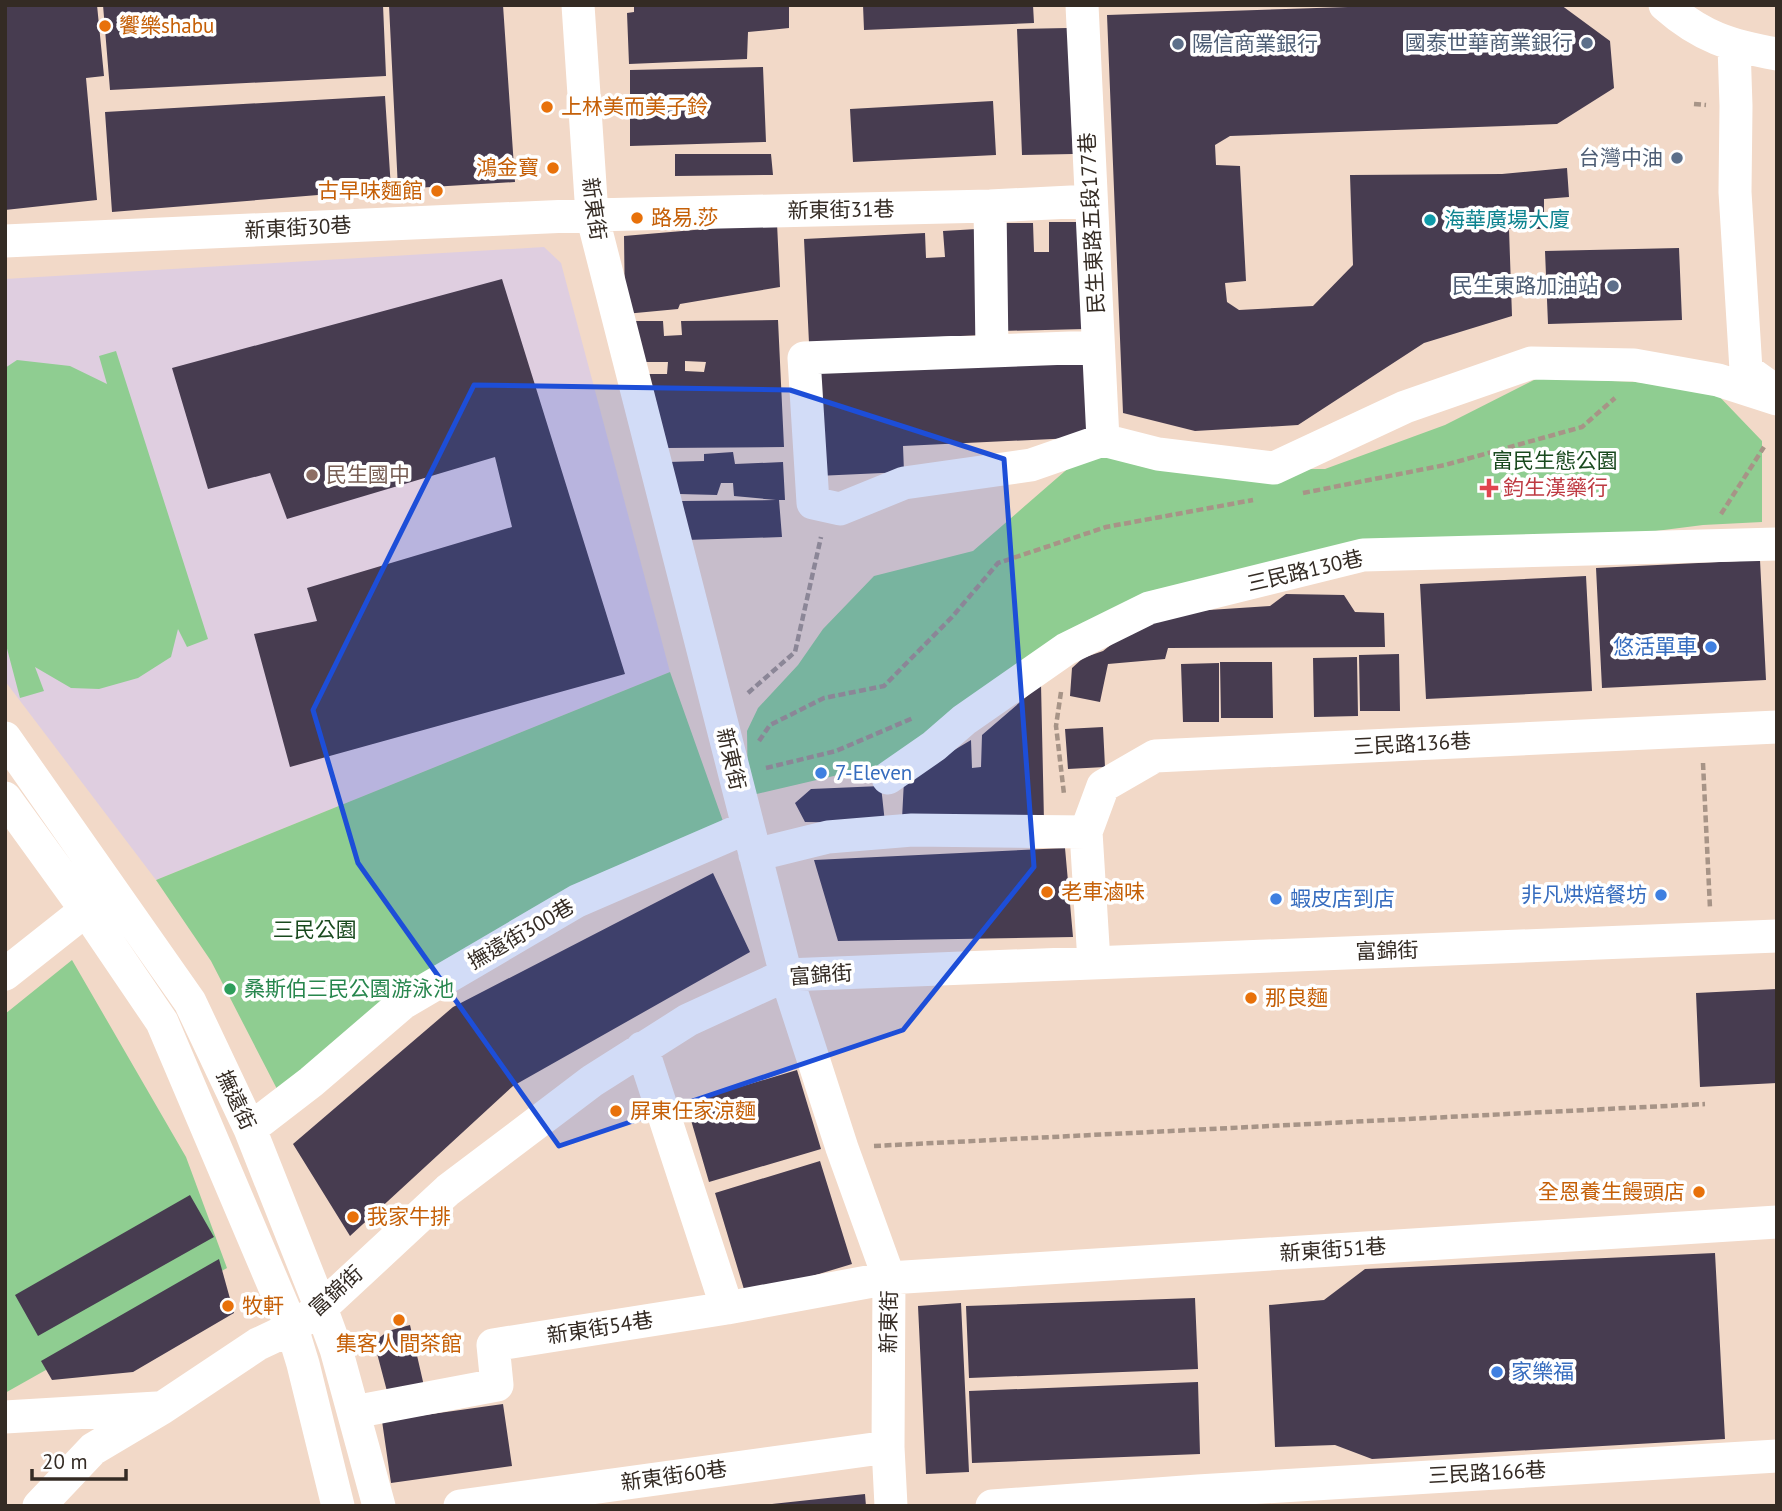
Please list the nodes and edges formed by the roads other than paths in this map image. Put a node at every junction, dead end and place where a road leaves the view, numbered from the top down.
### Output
1 (579, 5) edge
2 (1082, 5) edge
3 (1665, 5) edge
4 (1734, 46) junction
5 (1777, 54) edge
6 (1091, 201) junction
7 (990, 206) junction
8 (592, 215) junction
9 (5, 242) edge
10 (1098, 347) junction
11 (992, 351) junction
12 (1777, 392) edge
13 (1777, 399) edge
14 (1103, 440) junction
15 (1777, 544) edge
16 (1777, 727) edge
17 (5, 738) edge
18 (888, 778) dead end
19 (5, 798) edge
20 (1088, 825) junction
21 (751, 841) junction
22 (86, 910) junction
23 (1777, 936) edge
24 (1094, 962) junction
25 (5, 974) edge
26 (786, 975) junction
27 (642, 1048) junction
28 (250, 1129) junction
29 (1777, 1222) edge
30 (890, 1278) junction
31 (321, 1308) junction
32 (727, 1308) junction
33 (292, 1328) junction
34 (162, 1408) junction
35 (354, 1412) junction
36 (5, 1417) edge
37 (888, 1447) junction
38 (1777, 1456) edge
39 (39, 1506) edge
40 (338, 1506) edge
41 (379, 1506) edge
42 (460, 1506) edge
43 (891, 1506) edge
44 (992, 1506) edge

1 - 8 street, 新東街
2 - 6 street, 民生東路五段177巷
3 - 4 street
4 - 5 street
4 - 12 street
6 - 7 street, 新東街31巷
6 - 10 street, 民生東路五段177巷
7 - 8 street, 新東街31巷
7 - 11 street
8 - 9 street, 新東街30巷
8 - 21 street, 新東街
10 - 11 street
10 - 14 street, 民生東路五段177巷
11 - 14 street
13 - 14 street
15 - 18 street, 三民路130巷
16 - 20 street, 三民路136巷
17 - 28 street, 撫遠街
19 - 22 street, 撫遠街
20 - 21 street, 撫遠街300巷
20 - 24 street
21 - 26 street, 新東街
21 - 28 street, 撫遠街300巷
22 - 25 street
22 - 33 street, 撫遠街
23 - 24 street, 富錦街
24 - 26 street, 富錦街
26 - 27 street, 富錦街
26 - 30 street, 新東街
27 - 31 street, 富錦街
27 - 32 street
28 - 31 street, 撫遠街
29 - 30 street, 新東街51巷
30 - 32 street, 新東街54巷
30 - 37 street, 新東街
31 - 33 street, 富錦街
31 - 35 street, 撫遠街
32 - 35 street, 新東街54巷
33 - 34 street, 富錦街
33 - 40 street, 撫遠街
34 - 36 street
34 - 39 street, 富錦街
35 - 41 street, 撫遠街
37 - 42 street, 新東街60巷
37 - 43 street, 新東街
38 - 44 street, 三民路166巷

